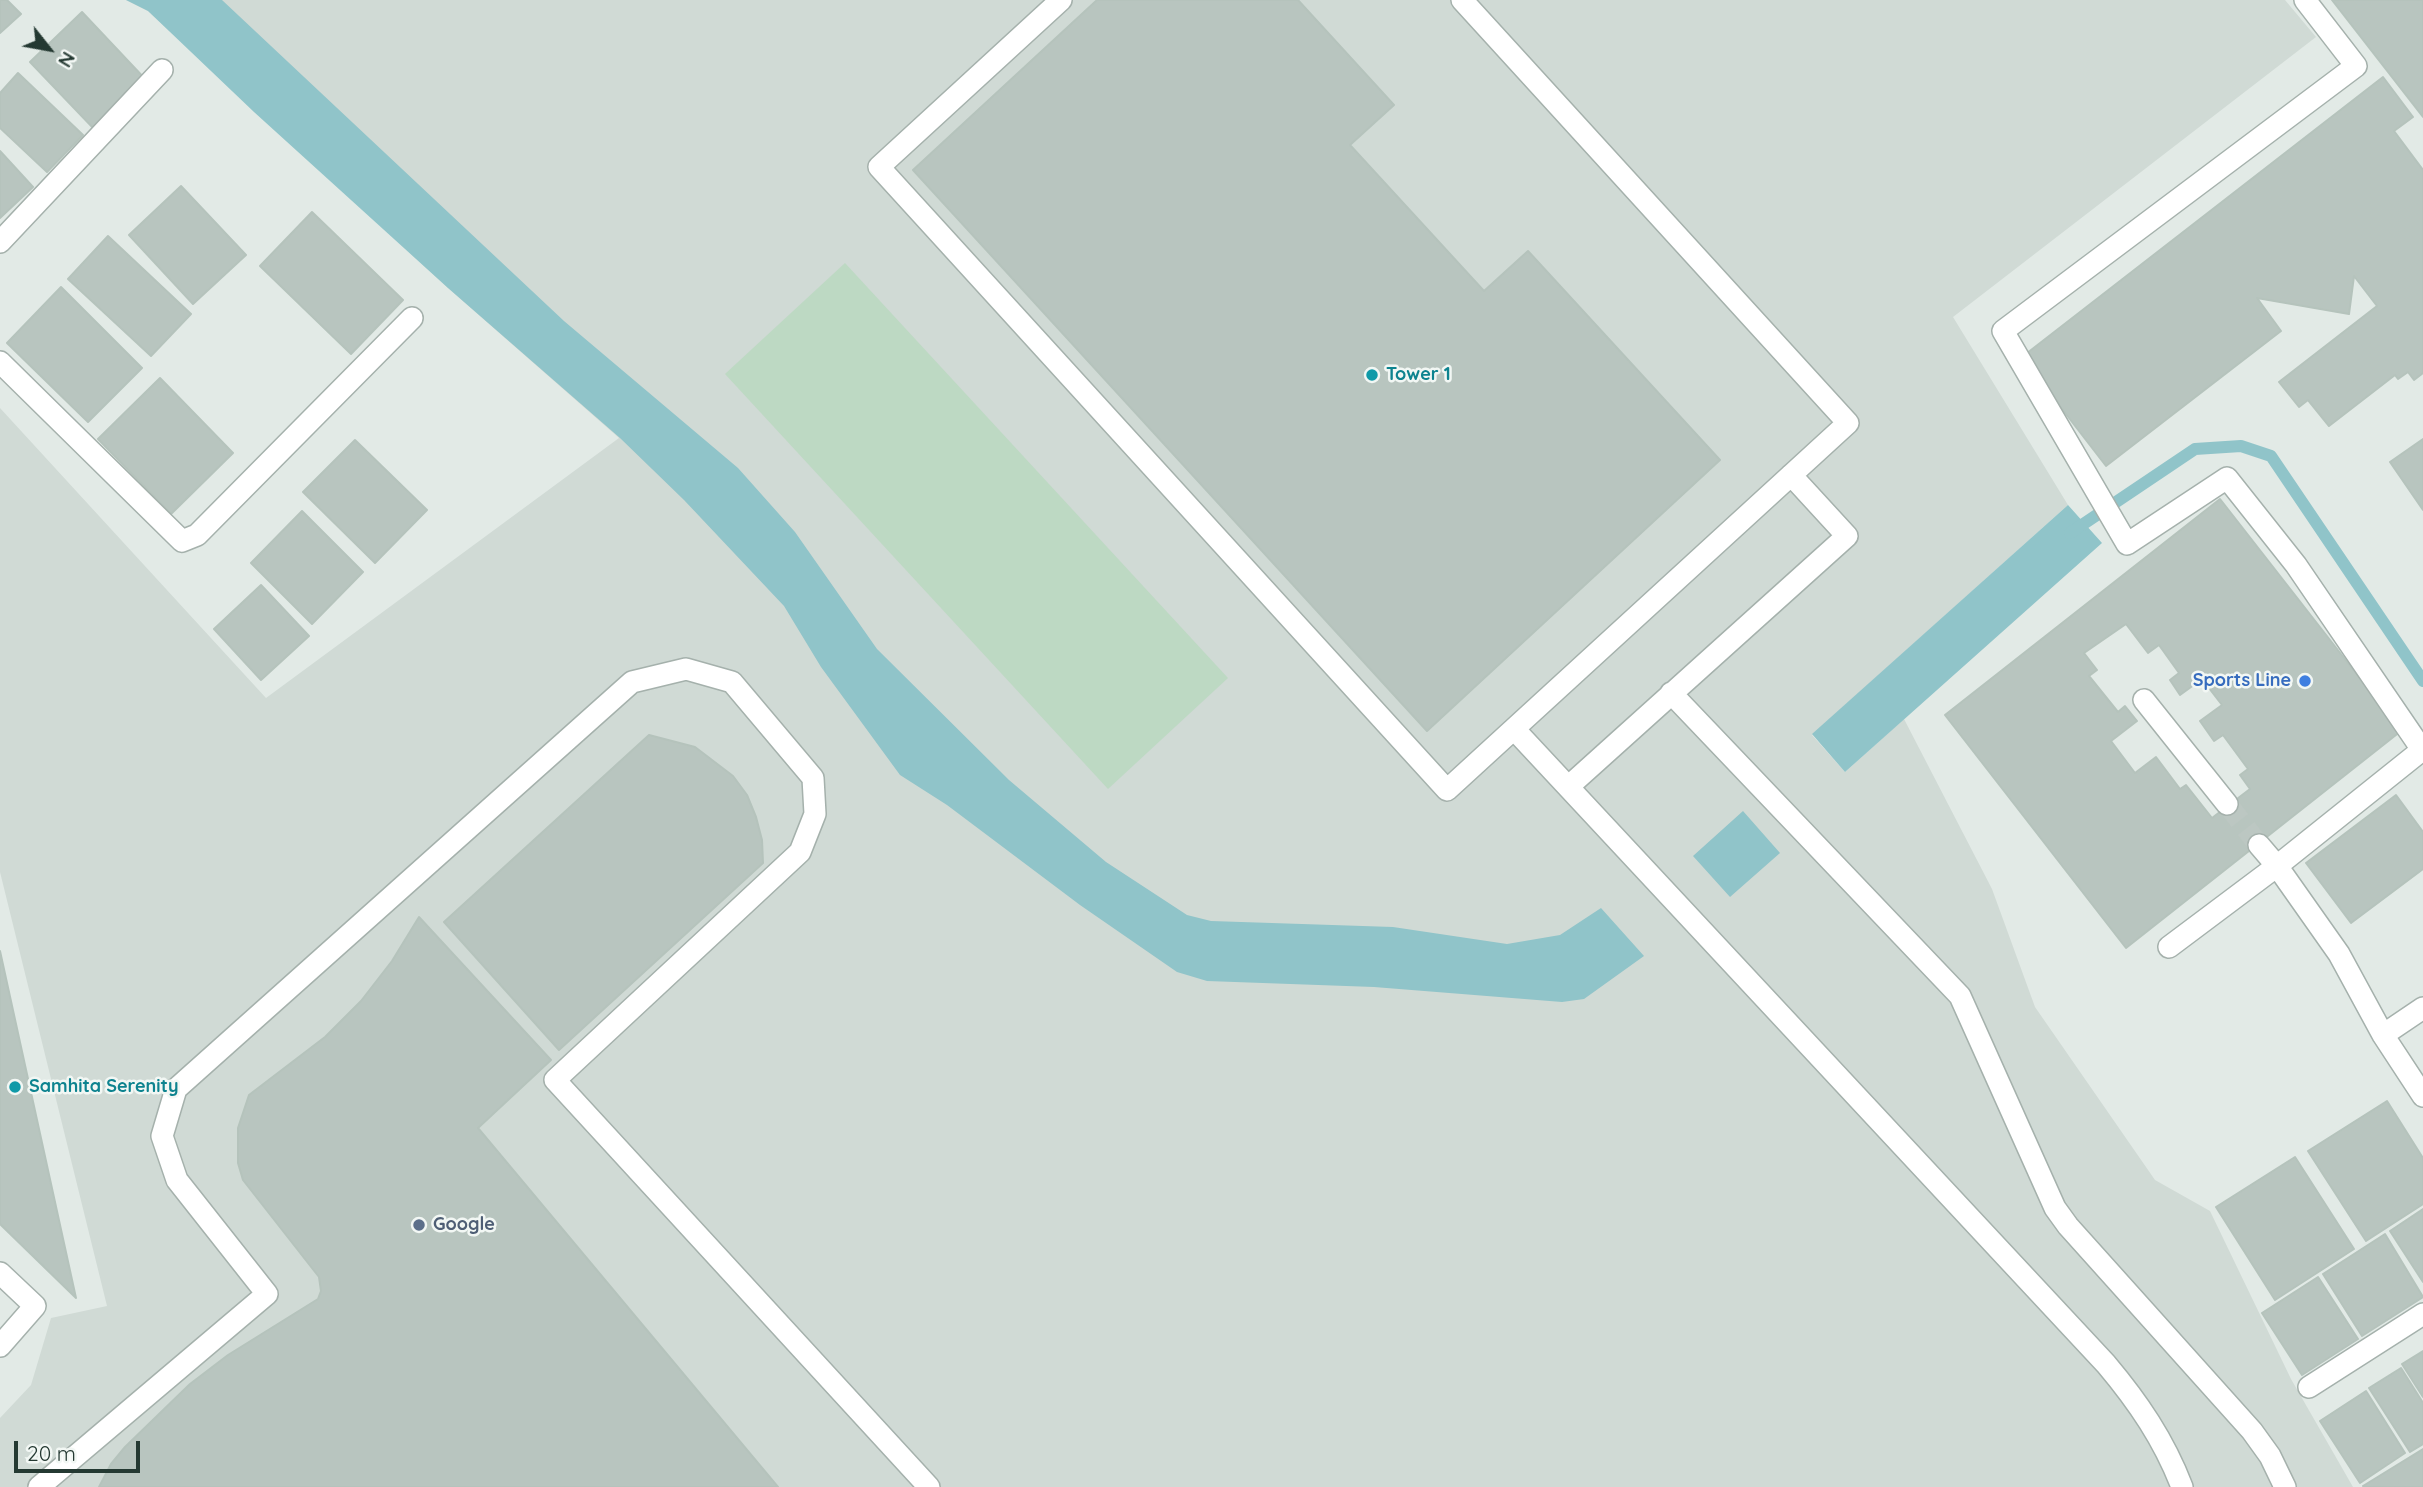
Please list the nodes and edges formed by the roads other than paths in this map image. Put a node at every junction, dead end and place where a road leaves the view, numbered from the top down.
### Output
1 (1061, 0) edge
2 (1462, 0) edge
3 (2305, 0) edge
4 (162, 70) dead end
5 (0, 242) edge
6 (412, 318) dead end
7 (0, 362) edge
8 (1791, 475) junction
9 (1671, 693) junction
10 (2144, 700) dead end
11 (1514, 729) junction
12 (2423, 751) edge
13 (1567, 787) junction
14 (2227, 804) tunnel mouth
15 (2259, 845) tunnel mouth
16 (2277, 866) junction
17 (2169, 947) dead end
18 (2423, 1008) edge
19 (2383, 1035) junction
20 (2423, 1096) edge
21 (0, 1273) edge
22 (2423, 1314) edge
23 (0, 1346) edge
24 (2309, 1388) dead end
25 (39, 1487) edge
26 (929, 1487) edge
27 (2182, 1487) edge
28 (2285, 1487) edge

1 - 11 street
2 - 8 street
3 - 12 street
4 - 5 street
6 - 7 street
8 - 9 street
8 - 11 street
9 - 13 street
9 - 28 street
10 - 14 street
11 - 13 street
12 - 16 street
13 - 27 street
15 - 16 street
16 - 17 street
16 - 19 street
18 - 19 street
19 - 20 street
21 - 23 street
22 - 24 street
25 - 26 street

